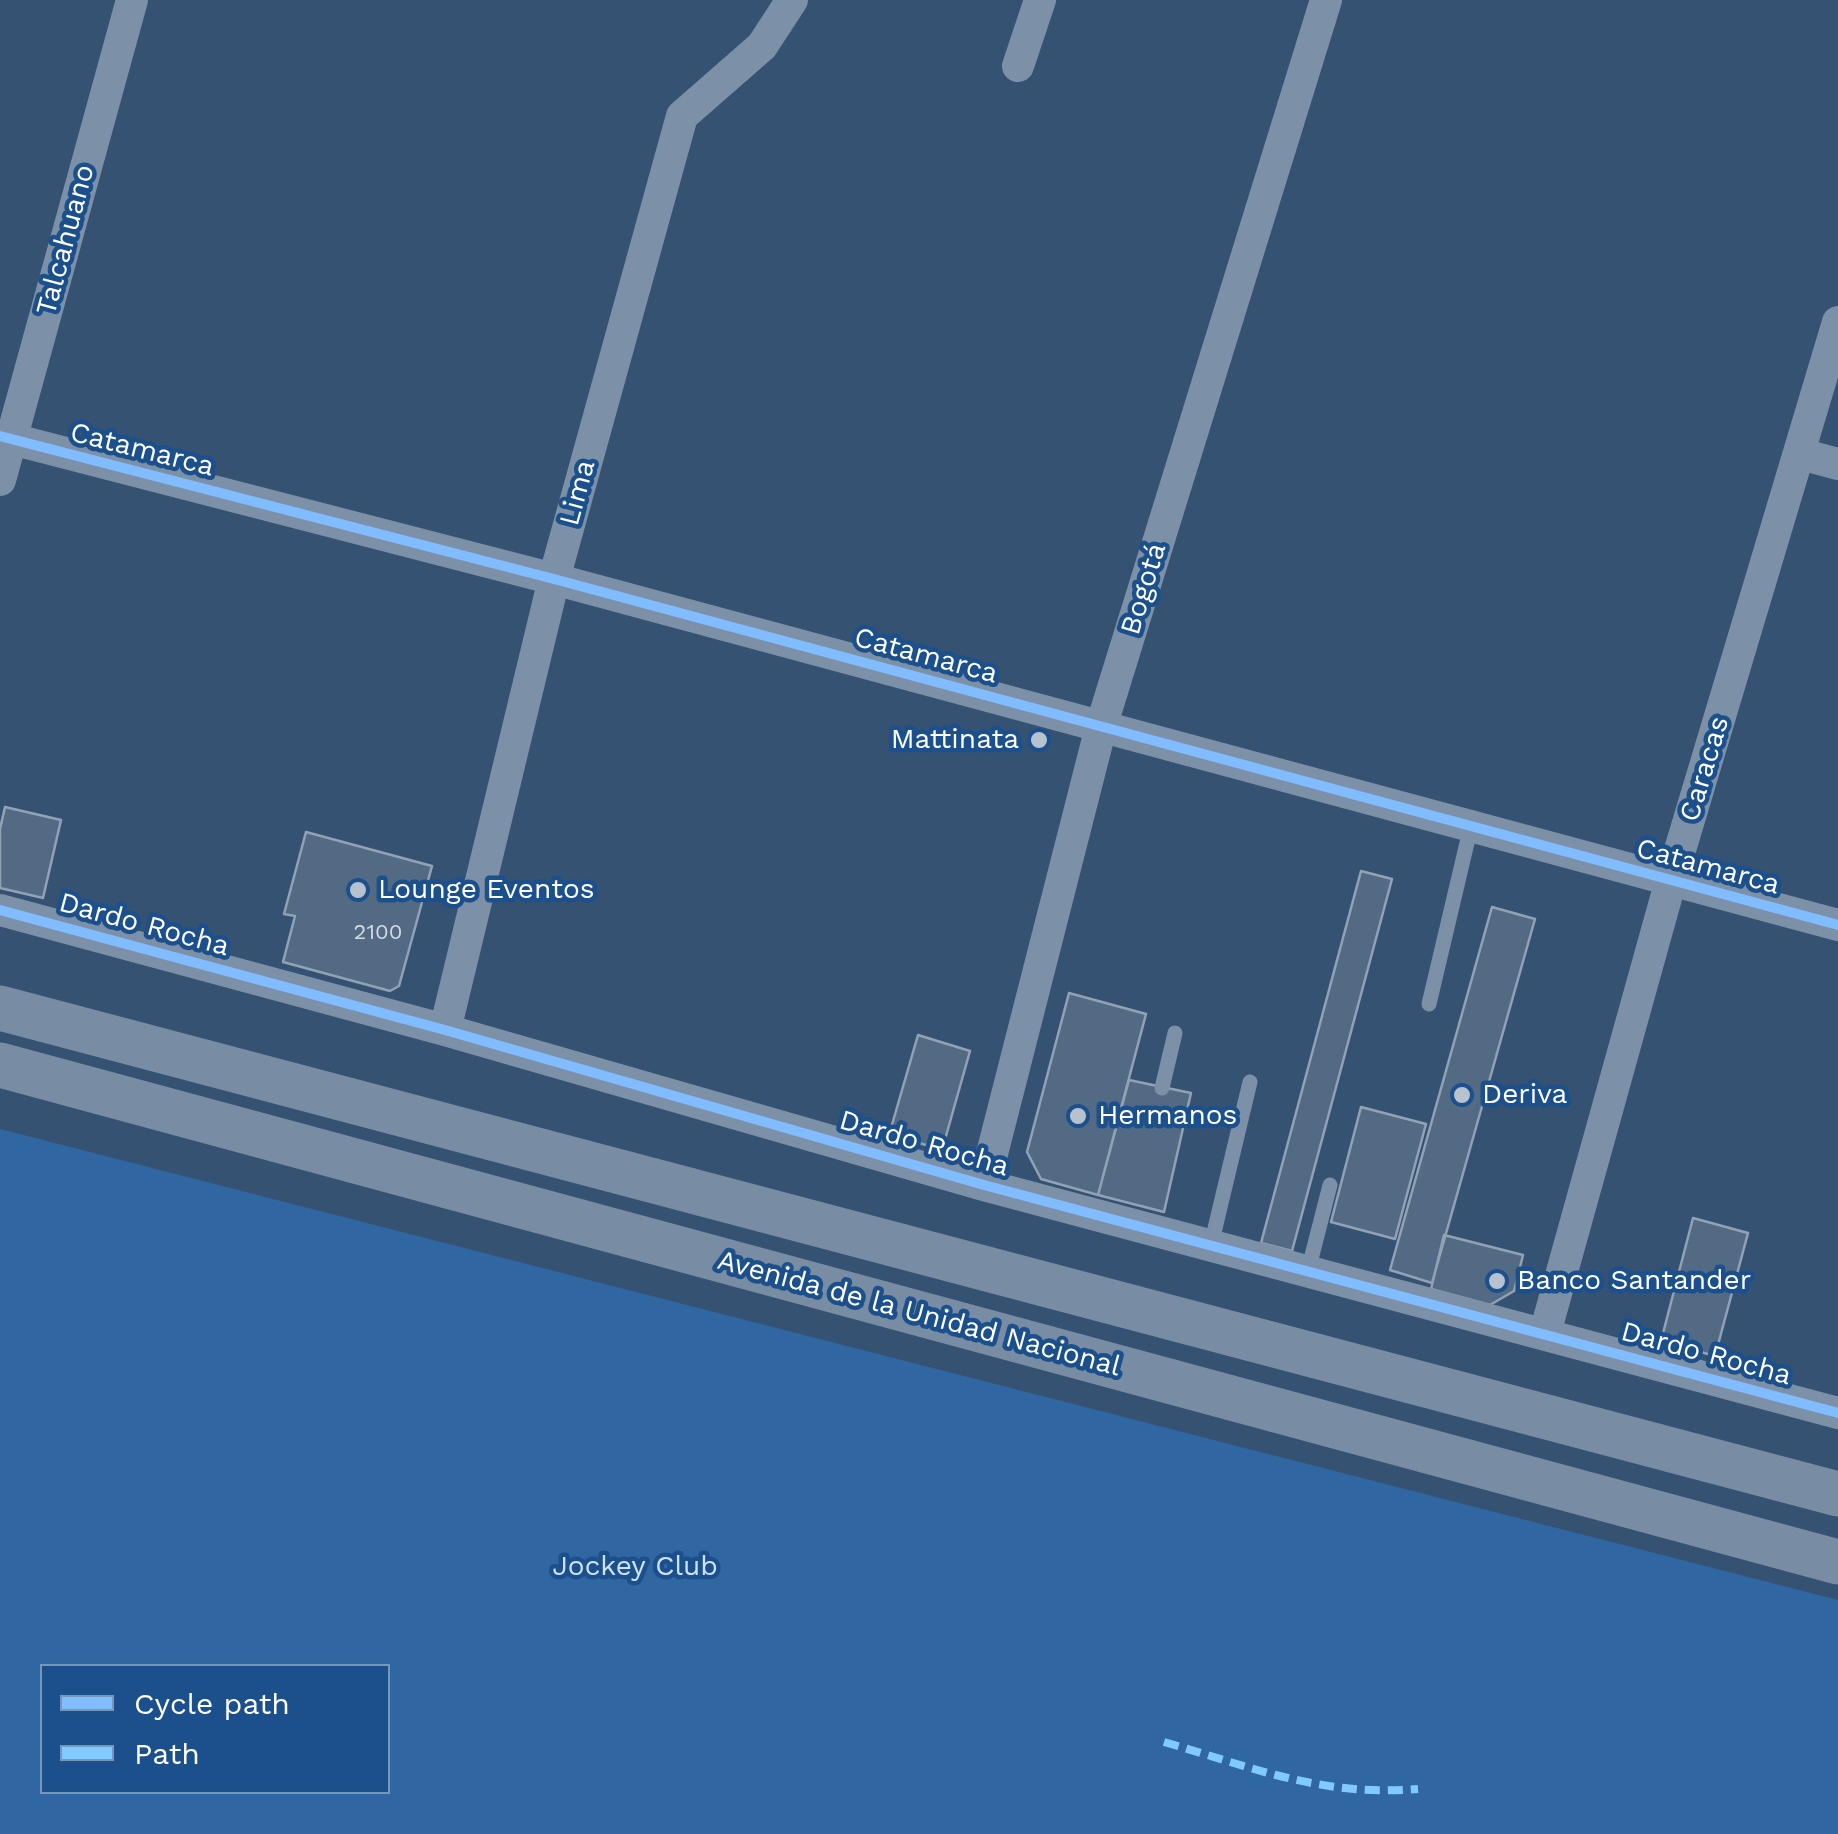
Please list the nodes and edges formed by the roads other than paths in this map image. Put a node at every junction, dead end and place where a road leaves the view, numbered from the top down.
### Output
1 (132, 0) edge
2 (792, 0) edge
3 (1040, 0) edge
4 (1326, 0) edge
5 (1018, 66) dead end
6 (1838, 322) edge
7 (6, 438) edge
8 (1801, 454) junction
9 (1838, 464) edge
10 (0, 480) edge
11 (554, 579) junction
12 (1102, 726) junction
13 (1471, 826) junction
14 (1671, 880) junction
15 (0, 910) edge
16 (1838, 925) edge
17 (1429, 1004) dead end
18 (0, 1008) edge
19 (445, 1030) junction
20 (1175, 1033) dead end
21 (0, 1065) edge
22 (1250, 1082) dead end
23 (1162, 1088) dead end
24 (984, 1184) junction
25 (1330, 1185) dead end
26 (1211, 1245) junction
27 (1308, 1271) junction
28 (1545, 1333) junction
29 (1838, 1412) edge
30 (1838, 1494) edge
31 (1838, 1562) edge

1 - 7 street, Talcahuano
2 - 11 street, Lima
3 - 5 street
4 - 12 street, Bogotá
6 - 8 street, Caracas
7 - 10 street, Talcahuano
7 - 11 street, Catamarca
8 - 9 street
8 - 14 street, Caracas
11 - 12 street, Catamarca
11 - 19 street, Lima
12 - 13 street, Catamarca
12 - 24 street, Bogotá
13 - 14 street, Catamarca
13 - 17 lane
14 - 16 street, Catamarca
14 - 28 street, Caracas
15 - 19 street, Dardo Rocha
18 - 30 main road
19 - 24 street, Dardo Rocha
20 - 23 lane
21 - 31 main road, Avenida de la Unidad Nacional
22 - 26 lane
24 - 26 street, Dardo Rocha
25 - 27 lane
26 - 27 street, Dardo Rocha
27 - 28 street, Dardo Rocha
28 - 29 street, Dardo Rocha

